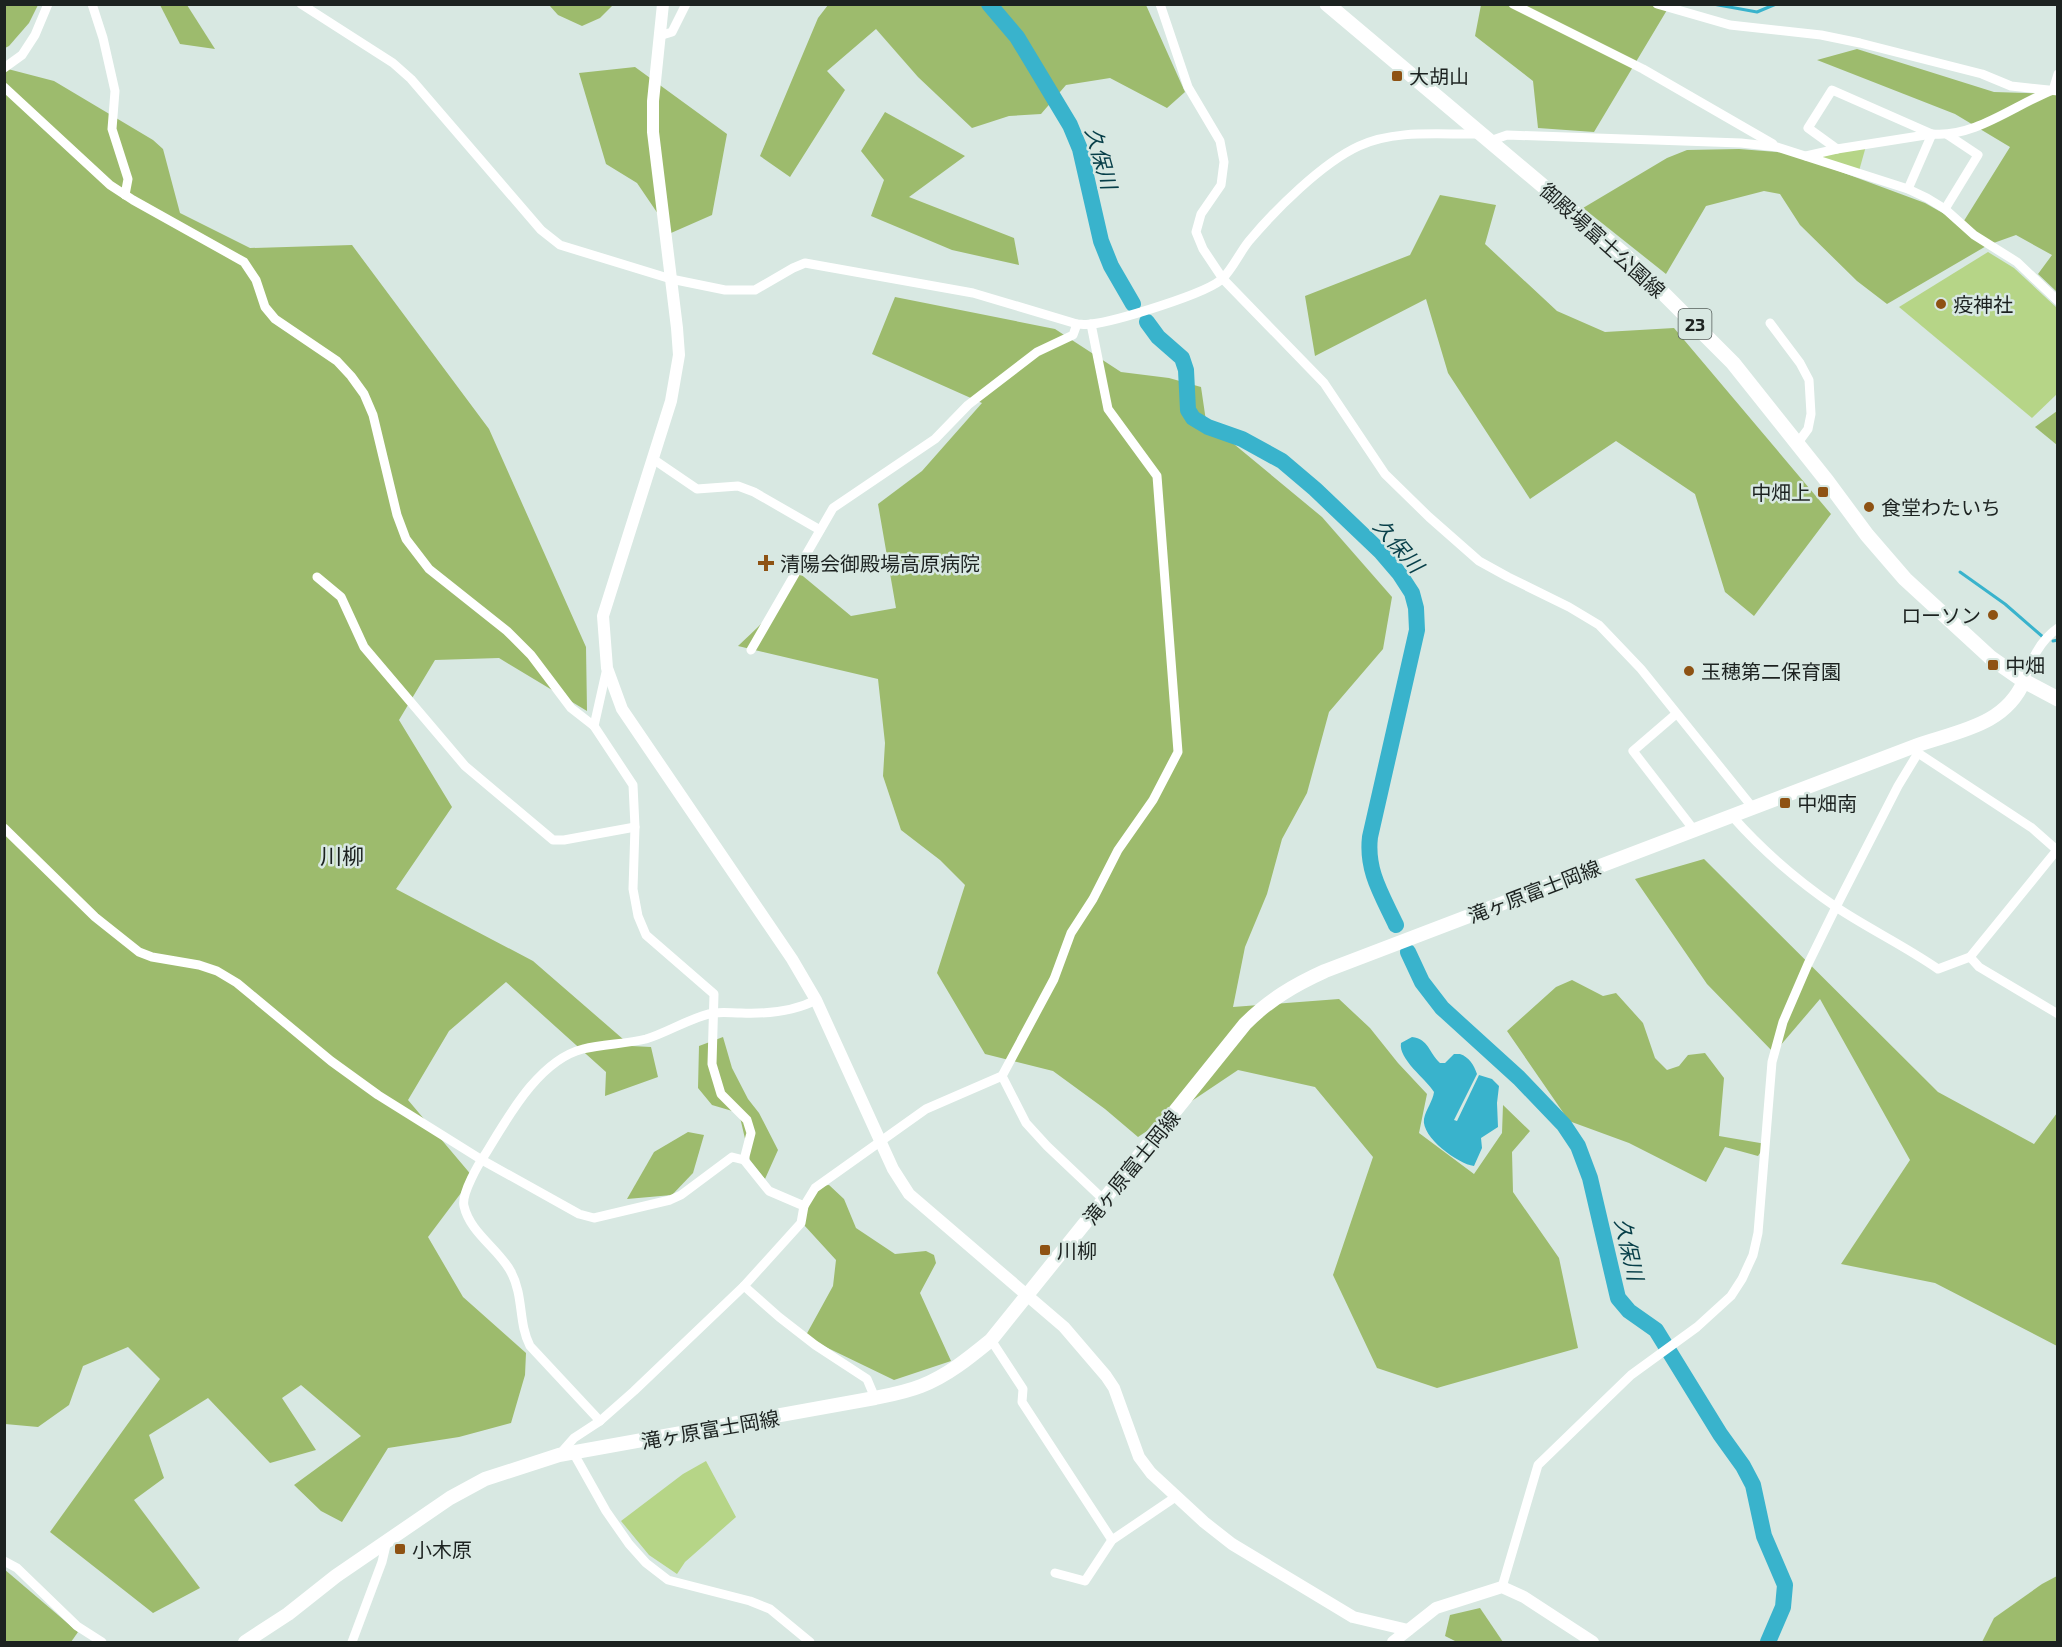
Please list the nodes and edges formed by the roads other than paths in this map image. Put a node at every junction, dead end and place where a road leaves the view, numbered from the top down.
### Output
1 (48, 4) edge
2 (92, 4) edge
3 (301, 4) edge
4 (663, 4) edge
5 (686, 4) edge
6 (1160, 4) edge
7 (1327, 4) edge
8 (1514, 4) edge
9 (1657, 4) edge
10 (659, 36) junction
11 (4, 68) edge
12 (2058, 74) edge
13 (4, 87) edge
14 (2055, 90) edge
15 (1932, 134) junction
16 (1948, 135) junction
17 (1485, 138) junction
18 (1777, 147) junction
19 (1837, 148) junction
20 (1806, 156) junction
21 (1908, 189) junction
22 (125, 195) junction
23 (1944, 209) junction
24 (671, 279) junction
25 (1223, 279) junction
26 (2058, 301) edge
27 (1770, 323) dead end
28 (1077, 324) junction
29 (1091, 324) junction
30 (1797, 444) junction
31 (653, 459) junction
32 (820, 530) junction
33 (317, 577) dead end
34 (2058, 628) edge
35 (751, 650) dead end
36 (607, 668) junction
37 (2024, 681) junction
38 (2058, 699) edge
39 (1676, 714) junction
40 (594, 726) junction
41 (1916, 749) junction
42 (1753, 808) junction
43 (1732, 816) junction
44 (635, 827) junction
45 (4, 828) edge
46 (1694, 830) junction
47 (2057, 850) edge
48 (1836, 907) junction
49 (1970, 957) junction
50 (816, 1000) junction
51 (713, 1013) junction
52 (2058, 1014) edge
53 (1002, 1076) junction
54 (880, 1140) junction
55 (482, 1160) junction
56 (744, 1160) junction
57 (1104, 1200) junction
58 (804, 1206) junction
59 (744, 1286) junction
60 (1026, 1295) junction
61 (991, 1340) junction
62 (875, 1398) junction
63 (600, 1421) junction
64 (574, 1454) junction
65 (559, 1455) junction
66 (1177, 1496) junction
67 (1112, 1540) junction
68 (387, 1541) junction
69 (4, 1561) edge
70 (1055, 1573) dead end
71 (1502, 1587) junction
72 (1408, 1630) junction
73 (102, 1642) edge
74 (245, 1642) edge
75 (352, 1642) edge
76 (810, 1642) edge
77 (1393, 1642) edge
78 (1593, 1642) edge

1 - 11 street
2 - 22 street
3 - 24 street
4 - 10 street
5 - 10 street
6 - 25 street
7 - 17 main road, 御殿場富士公園線 / 23
8 - 18 street
9 - 14 street
10 - 24 street
12 - 14 street
13 - 22 street
14 - 16 street
15 - 16 street
15 - 19 street
15 - 19 street
15 - 21 street
16 - 23 street
17 - 18 street
17 - 25 street
17 - 30 main road, 御殿場富士公園線 / 23
18 - 20 street
19 - 20 street
20 - 21 street
21 - 23 street
22 - 40 street
23 - 26 street
24 - 28 street
24 - 31 street
25 - 29 street
25 - 39 street
27 - 30 street
28 - 29 street
28 - 32 street
29 - 53 street
30 - 37 main road, 御殿場富士公園線 / 23
31 - 32 street
31 - 36 street
32 - 35 street
33 - 44 street
34 - 37 street
36 - 40 street
36 - 50 street
37 - 38 main road, 御殿場富士公園線 / 23
37 - 41 main road, 滝ヶ原富士岡線
39 - 42 street
39 - 46 street
40 - 44 street
41 - 42 main road, 滝ヶ原富士岡線
41 - 47 street
41 - 48 street
42 - 43 main road, 滝ヶ原富士岡線
43 - 46 main road, 滝ヶ原富士岡線
43 - 48 street
44 - 51 street
45 - 55 street
46 - 57 main road, 滝ヶ原富士岡線
47 - 49 street
48 - 49 street
48 - 71 street
49 - 52 street
50 - 51 street
50 - 54 street
51 - 55 street
51 - 56 street
53 - 54 street
53 - 57 street
54 - 58 street
54 - 60 street
55 - 56 street
55 - 63 street
56 - 58 street
57 - 60 main road, 滝ヶ原富士岡線
58 - 59 street
59 - 62 street
59 - 63 street
60 - 61 main road, 滝ヶ原富士岡線
60 - 66 street
61 - 62 main road, 滝ヶ原富士岡線
61 - 67 street
62 - 64 main road, 滝ヶ原富士岡線
63 - 65 street
64 - 65 main road, 滝ヶ原富士岡線
64 - 76 street
65 - 68 main road, 滝ヶ原富士岡線
66 - 67 street
66 - 72 street
67 - 70 street
68 - 74 main road, 滝ヶ原富士岡線
68 - 75 street
69 - 73 street
71 - 72 street
71 - 78 street
72 - 77 street

